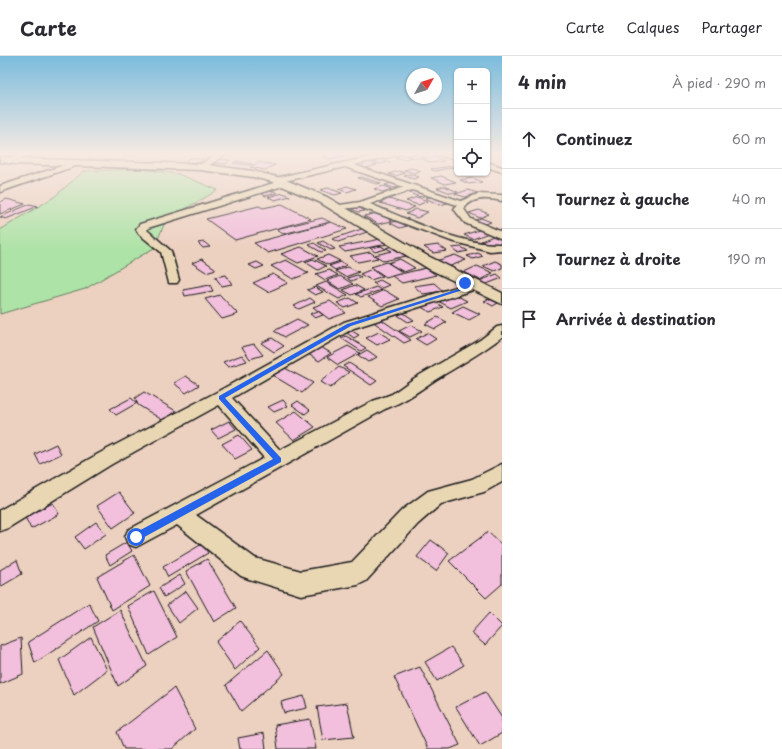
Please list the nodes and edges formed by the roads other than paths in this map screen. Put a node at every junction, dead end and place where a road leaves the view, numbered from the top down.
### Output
1 (267, 186) edge
2 (292, 186) edge
3 (414, 187) joint
4 (502, 198) edge
5 (361, 204) junction
6 (462, 204) junction
7 (336, 208) junction
8 (502, 236) edge
9 (502, 246) edge
10 (173, 280) dead end
11 (472, 286) junction
12 (502, 299) edge
13 (502, 330) edge
14 (221, 397) junction
15 (278, 460) junction
16 (502, 472) edge
17 (178, 514) junction
18 (0, 521) edge
19 (136, 537) dead end

1 - 10 street
2 - 7 main road
3 - 5 street
3 - 6 street
4 - 6 street
5 - 7 street
5 - 9 street
6 - 8 street
7 - 11 main road
11 - 12 main road
11 - 14 street
13 - 15 street
14 - 15 street
14 - 18 street
15 - 17 street
16 - 17 street
17 - 19 street

